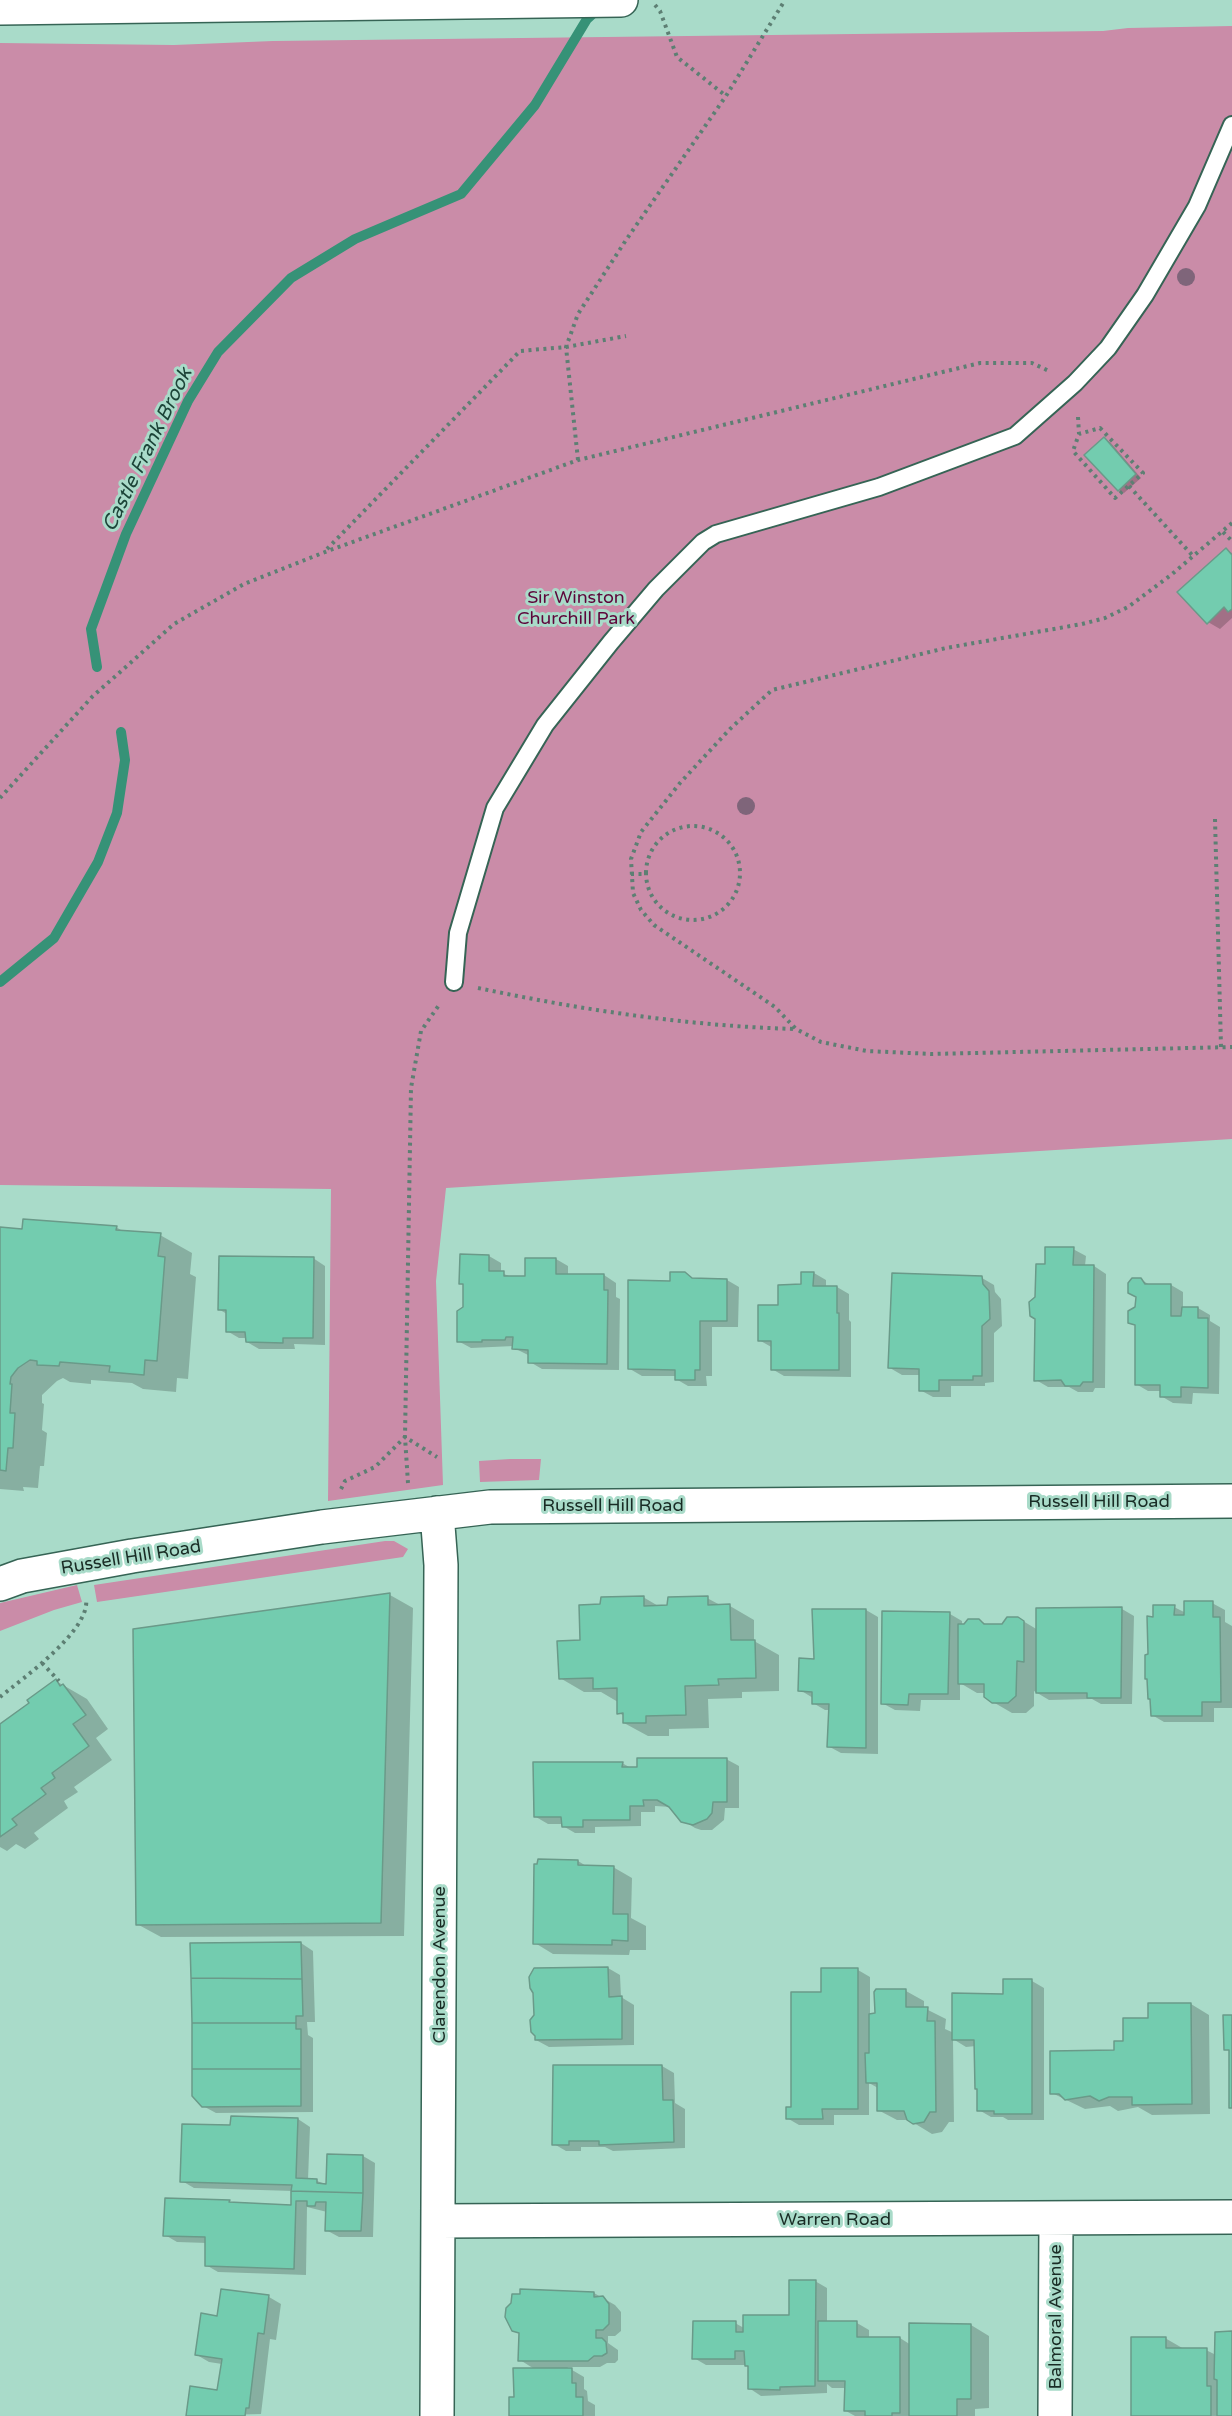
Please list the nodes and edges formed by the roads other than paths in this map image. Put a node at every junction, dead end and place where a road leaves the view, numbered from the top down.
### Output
1 (621, 0) edge
2 (417, 2) edge
3 (0, 9) edge
4 (1232, 125) edge
5 (454, 982) road end
6 (1232, 1501) edge
7 (437, 1513) junction
8 (0, 1584) edge
9 (1232, 2217) edge
10 (1056, 2219) junction
11 (439, 2221) junction
12 (437, 2416) edge
13 (1055, 2416) edge

1 - 2 street
2 - 3 street
4 - 5 lane
6 - 7 street, Russell Hill Road
7 - 8 street, Russell Hill Road
7 - 11 street, Clarendon Avenue
9 - 10 street, Warren Road
10 - 11 street, Warren Road
10 - 13 street, Balmoral Avenue
11 - 12 street, Clarendon Avenue

